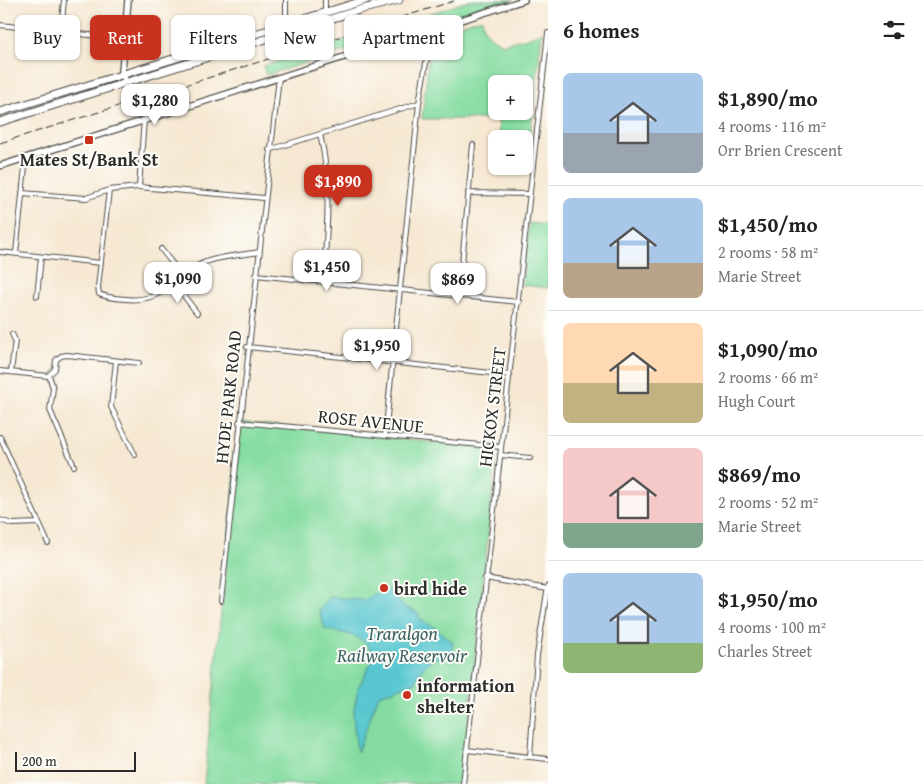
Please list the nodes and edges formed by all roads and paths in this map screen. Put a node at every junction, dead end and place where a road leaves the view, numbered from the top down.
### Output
1 (64, 0) edge
2 (128, 0) edge
3 (286, 0) edge
4 (324, 0) edge
5 (366, 0) edge
6 (399, 0) edge
7 (524, 0) edge
8 (530, 0) edge
9 (354, 2) edge
10 (325, 12) junction
11 (63, 15) edge
12 (127, 15) edge
13 (285, 15) edge
14 (315, 15) edge
15 (334, 19) edge
16 (463, 19) edge
17 (0, 25) edge
18 (15, 27) edge
19 (265, 30) edge
20 (548, 33) edge
21 (265, 40) edge
22 (344, 57) edge
23 (124, 60) edge
24 (426, 60) edge
25 (123, 74) junction
26 (279, 78) junction
27 (126, 83) junction
28 (542, 87) junction
29 (548, 88) edge
30 (419, 102) junction
31 (0, 112) edge
32 (144, 119) junction
33 (0, 122) edge
34 (320, 134) junction
35 (473, 145) dead end
36 (269, 150) junction
37 (26, 156) junction
38 (0, 162) edge
39 (0, 166) edge
40 (139, 187) junction
41 (359, 187) dead end
42 (328, 189) junction
43 (109, 190) junction
44 (22, 193) junction
45 (468, 193) junction
46 (530, 194) junction
47 (264, 198) junction
48 (161, 249) dead end
49 (0, 252) edge
50 (260, 252) junction
51 (16, 253) junction
52 (41, 257) junction
53 (101, 262) junction
54 (256, 275) junction
55 (182, 276) junction
56 (323, 282) junction
57 (175, 284) junction
58 (400, 290) junction
59 (37, 296) dead end
60 (459, 296) junction
61 (518, 302) junction
62 (197, 313) dead end
63 (12, 334) dead end
64 (248, 347) junction
65 (116, 361) junction
66 (138, 363) dead end
67 (392, 363) junction
68 (0, 371) edge
69 (11, 372) junction
70 (49, 375) junction
71 (510, 375) junction
72 (239, 422) junction
73 (385, 436) junction
74 (0, 437) edge
75 (501, 447) junction
76 (135, 455) dead end
77 (500, 455) junction
78 (530, 458) dead end
79 (74, 466) dead end
80 (0, 520) edge
81 (38, 524) junction
82 (48, 543) dead end
83 (485, 578) junction
84 (548, 587) edge
85 (221, 601) dead end
86 (467, 750) junction
87 (530, 757) junction
88 (548, 759) edge
89 (463, 784) edge

1 - 11 street
2 - 12 main road
3 - 13 street
4 - 10 street
5 - 9 highway
6 - 15 highway
7 - 8 main road
7 - 16 main road
9 - 10 highway
10 - 14 highway
17 - 18 street
19 - 25 highway
20 - 28 street, HICKOX STREET
21 - 27 highway
22 - 26 main road
23 - 25 main road
24 - 30 street
25 - 27 main road
25 - 31 highway
26 - 32 main road
26 - 36 street, HYDE PARK ROAD
27 - 33 highway
28 - 29 street
28 - 46 street, HICKOX STREET
30 - 34 street
30 - 58 street
32 - 37 main road
32 - 40 street
34 - 36 street
34 - 42 street
35 - 45 street
36 - 47 street, HYDE PARK ROAD
37 - 38 main road
37 - 39 main road
37 - 44 street
40 - 43 street
40 - 47 street
41 - 42 street
42 - 56 street
43 - 44 street
43 - 53 street
44 - 51 street
45 - 46 street
45 - 60 street
46 - 61 street, HICKOX STREET
47 - 50 street, HYDE PARK ROAD
48 - 55 street
49 - 51 street
50 - 54 street, HYDE PARK ROAD
50 - 55 street
51 - 52 street
52 - 53 street
52 - 59 street
53 - 57 street
54 - 56 street
54 - 64 street, HYDE PARK ROAD
55 - 57 street
56 - 58 street
57 - 62 street
58 - 60 street
58 - 67 street
60 - 61 street
61 - 71 street, HICKOX STREET
63 - 69 street
64 - 67 street
64 - 72 street, HYDE PARK ROAD
65 - 66 street
65 - 70 street
65 - 76 street
67 - 71 street
67 - 73 street
68 - 69 street
69 - 70 street
70 - 79 street
71 - 75 street, HICKOX STREET
72 - 73 street, ROSE AVENUE
72 - 85 street, HYDE PARK ROAD
73 - 75 street, ROSE AVENUE
74 - 81 street
75 - 77 street, HICKOX STREET
77 - 78 street
77 - 83 street, HICKOX STREET
80 - 81 street
81 - 82 street
83 - 84 street
83 - 86 street, HICKOX STREET
84 - 87 street
86 - 87 street
86 - 89 street, HICKOX STREET
87 - 88 street

